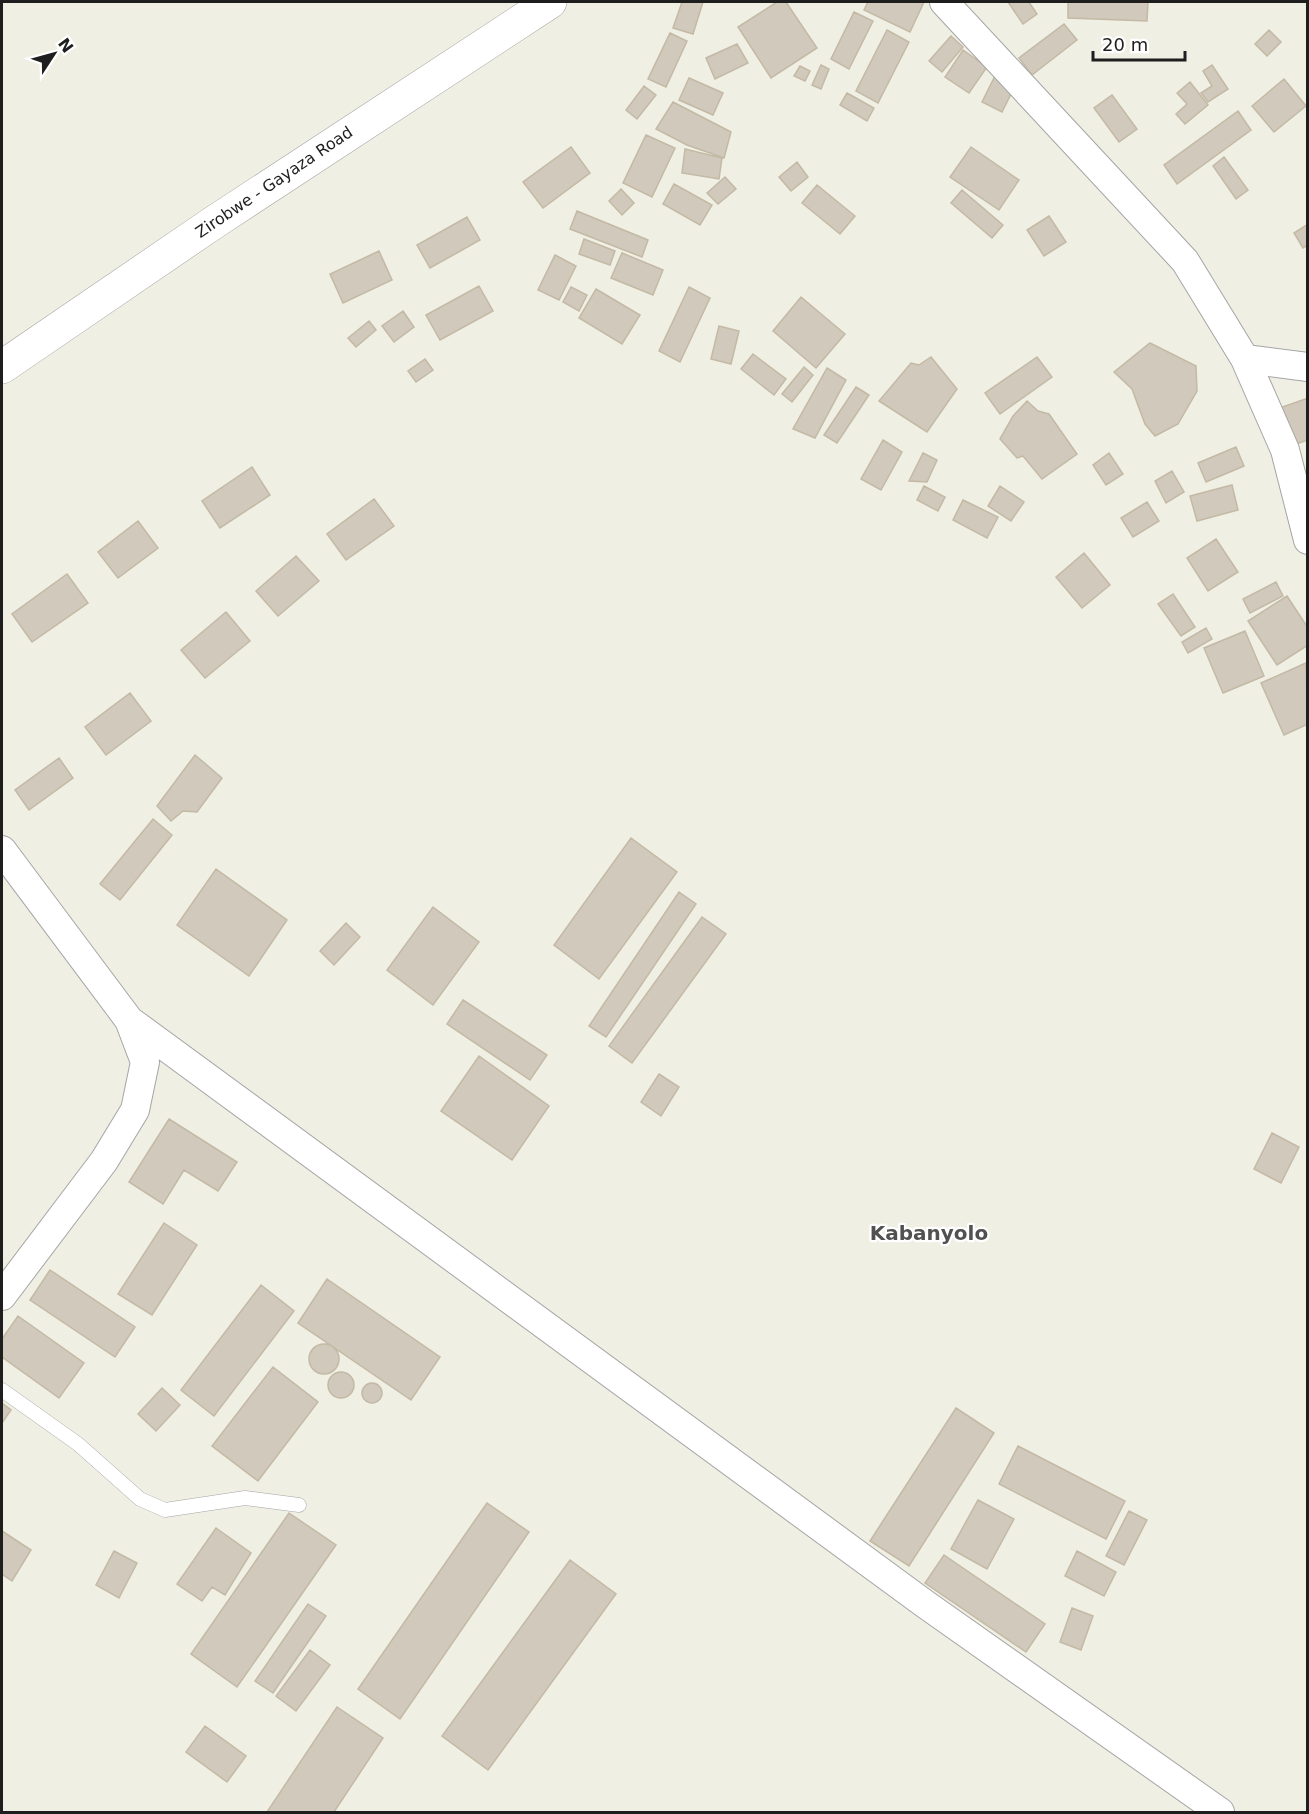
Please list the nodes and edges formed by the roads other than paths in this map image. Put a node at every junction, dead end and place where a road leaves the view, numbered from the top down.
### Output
1 (549, 2) edge
2 (944, 2) edge
3 (1245, 359) junction
4 (2, 367) edge
5 (1308, 367) edge
6 (1308, 540) edge
7 (2, 850) edge
8 (129, 1020) junction
9 (2, 1296) edge
10 (2, 1390) edge
11 (299, 1505) dead end
12 (1220, 1812) edge

1 - 4 street, Zirobwe - Gayaza Road
2 - 3 street
3 - 5 street
3 - 6 street
7 - 8 street
8 - 9 street
8 - 12 street
10 - 11 lane

